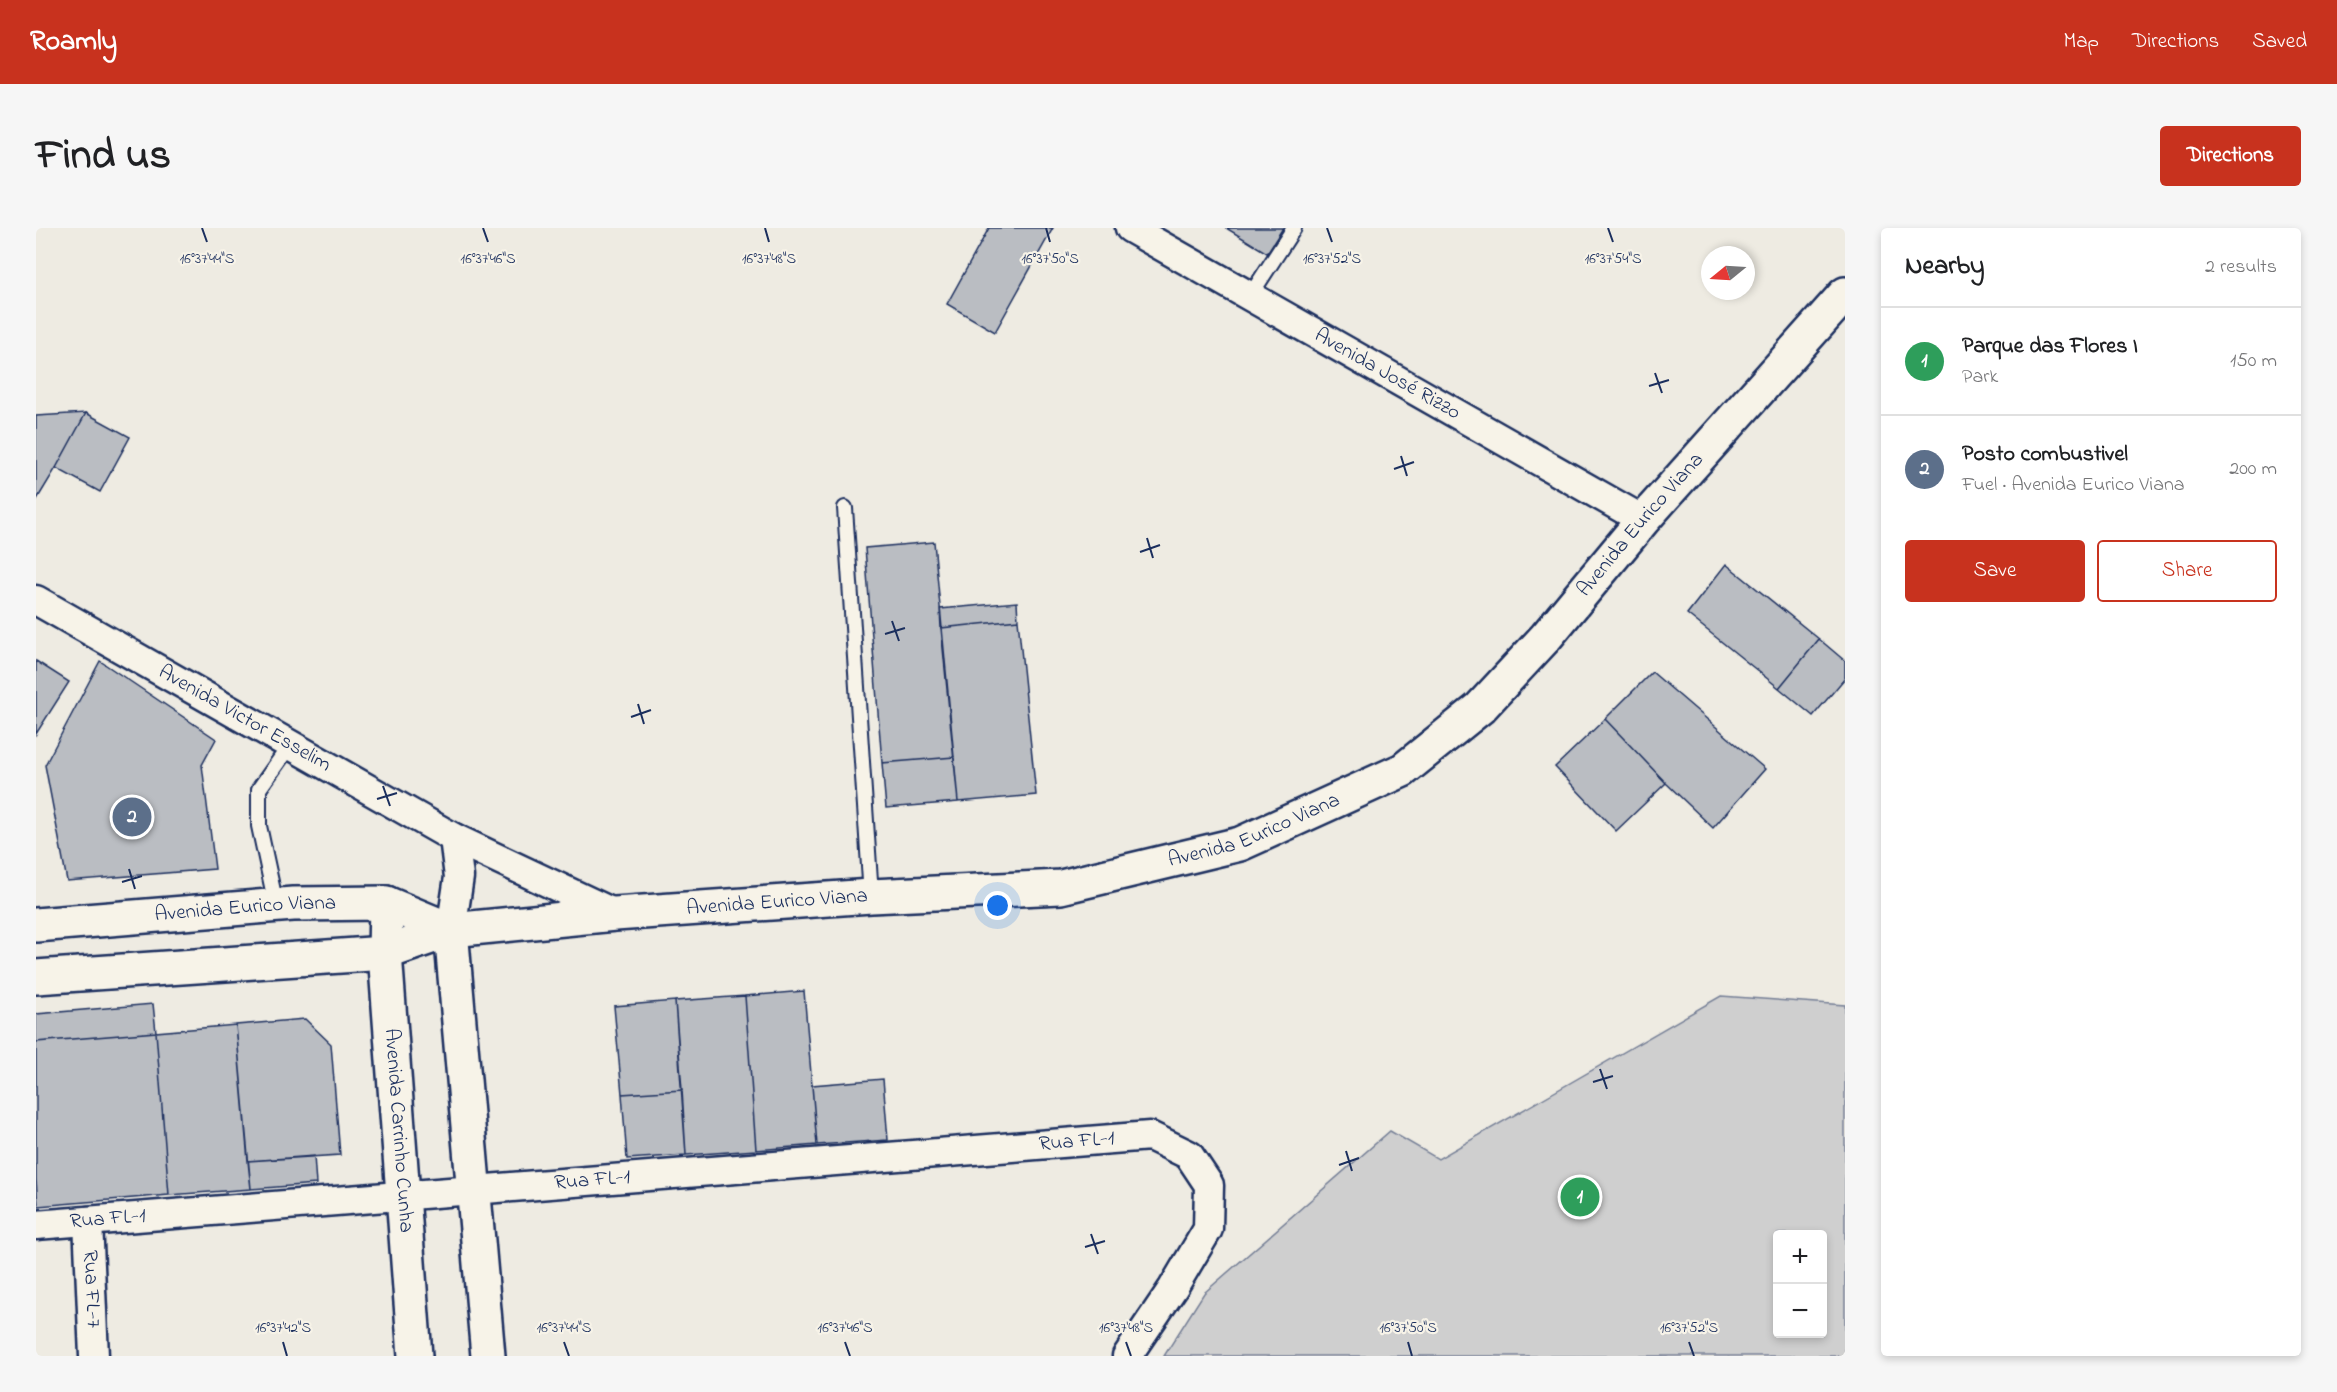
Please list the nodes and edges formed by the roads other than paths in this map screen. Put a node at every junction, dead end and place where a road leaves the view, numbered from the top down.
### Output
1 (1130, 228) edge
2 (1294, 228) edge
3 (1845, 294) edge
4 (1250, 296) junction
5 (845, 508) dead end
6 (1643, 520) junction
7 (36, 600) edge
8 (290, 745) junction
9 (454, 838) junction
10 (871, 896) junction
11 (386, 903) junction
12 (276, 905) junction
13 (615, 914) junction
14 (36, 925) edge
15 (451, 930) junction
16 (385, 953) junction
17 (36, 977) edge
18 (473, 1190) junction
19 (403, 1196) junction
20 (88, 1221) junction
21 (36, 1225) edge
22 (94, 1356) edge
23 (415, 1356) edge
24 (488, 1356) edge
25 (1127, 1356) edge

1 - 4 street, Avenida José Rizzo
2 - 4 lane
3 - 6 main road, Avenida Eurico Viana
4 - 6 street, Avenida José Rizzo
5 - 10 lane
6 - 10 main road, Avenida Eurico Viana
7 - 8 street, Avenida Victor Esselim
8 - 9 street, Avenida Victor Esselim
8 - 12 lane
9 - 13 street, Avenida Victor Esselim
9 - 15 street
10 - 13 main road, Avenida Eurico Viana
11 - 12 main road, Avenida Eurico Viana
11 - 15 main road, Avenida Eurico Viana
11 - 16 main road, Avenida Carrinho Cunha
12 - 14 main road, Avenida Eurico Viana
13 - 15 main road, Avenida Eurico Viana
15 - 16 main road, Avenida Eurico Viana
15 - 18 main road
16 - 17 main road, Avenida Eurico Viana
16 - 19 main road, Avenida Carrinho Cunha
18 - 19 street, Rua FL-1
18 - 24 main road
18 - 25 street, Rua FL-1
19 - 20 street, Rua FL-1
19 - 23 main road, Avenida Carrinho Cunha
20 - 21 street, Rua FL-1
20 - 22 street, Rua FL-7

